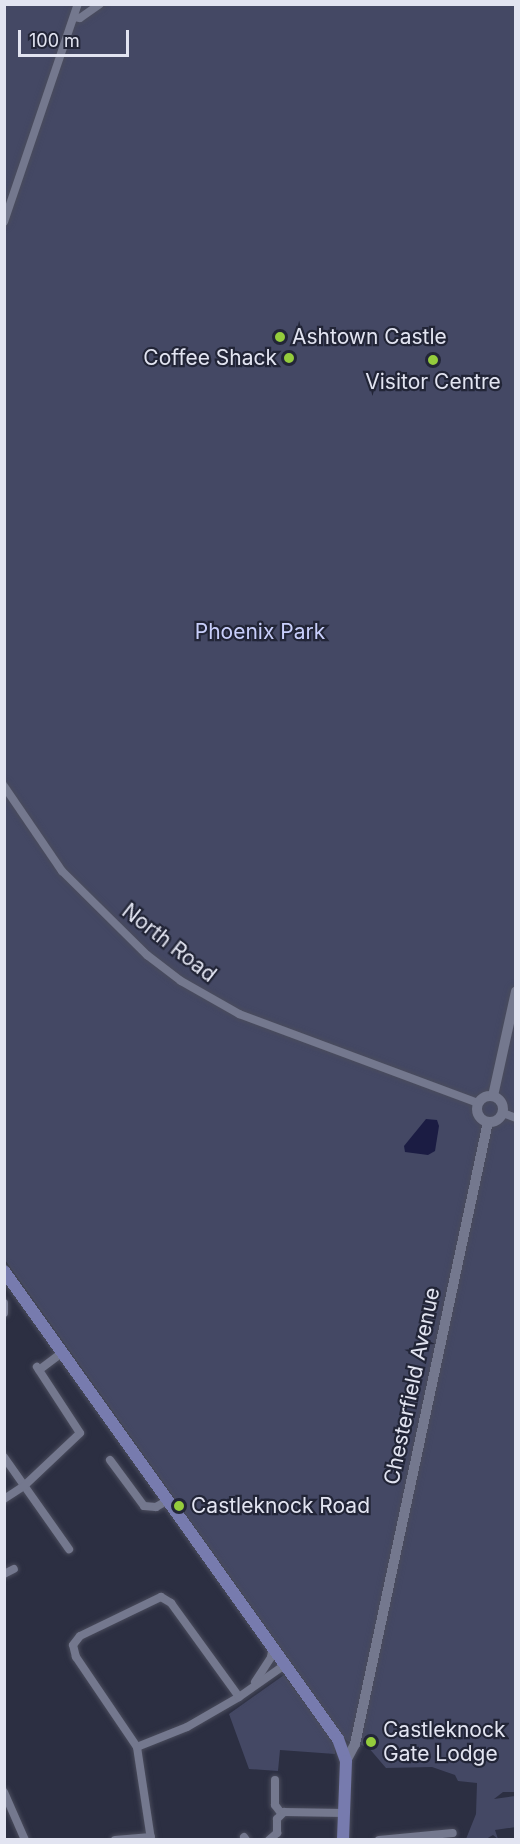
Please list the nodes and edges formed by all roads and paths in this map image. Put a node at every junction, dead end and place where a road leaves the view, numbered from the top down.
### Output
1 (78, 4) edge
2 (100, 4) edge
3 (74, 17) junction
4 (4, 222) edge
5 (4, 786) edge
6 (516, 991) edge
7 (493, 1096) junction
8 (478, 1103) junction
9 (503, 1113) junction
10 (516, 1118) edge
11 (488, 1122) junction
12 (4, 1271) edge
13 (4, 1303) edge
14 (4, 1313) edge
15 (63, 1352) junction
16 (4, 1457) edge
17 (110, 1460) dead end
18 (24, 1486) junction
19 (4, 1498) edge
20 (168, 1500) junction
21 (69, 1549) dead end
22 (14, 1569) dead end
23 (4, 1574) edge
24 (273, 1645) junction
25 (286, 1664) junction
26 (252, 1688) junction
27 (239, 1697) junction
28 (137, 1747) junction
29 (346, 1761) junction
30 (275, 1780) dead end
31 (4, 1792) edge
32 (281, 1813) junction
33 (344, 1813) junction
34 (453, 1833) dead end
35 (151, 1838) edge
36 (25, 1839) edge
37 (115, 1839) edge
38 (269, 1839) edge
39 (344, 1839) edge
40 (379, 1839) edge

1 - 3 street
2 - 3 street
3 - 4 street
5 - 8 street, North Road
6 - 7 street
7 - 8 street
7 - 9 street
8 - 11 street
9 - 10 street
9 - 11 street
11 - 29 street, Chesterfield Avenue
12 - 15 main road
13 - 14 street
15 - 18 street
15 - 20 main road
16 - 18 street
17 - 20 street
18 - 19 street
18 - 21 street
20 - 24 main road
22 - 23 street
24 - 25 main road
24 - 26 street
25 - 26 street
25 - 29 main road
26 - 27 street
27 - 28 street
27 - 28 street
28 - 35 street
29 - 33 main road
30 - 32 street
31 - 36 street
32 - 33 street
32 - 38 street
33 - 39 main road
34 - 40 street
35 - 37 street

